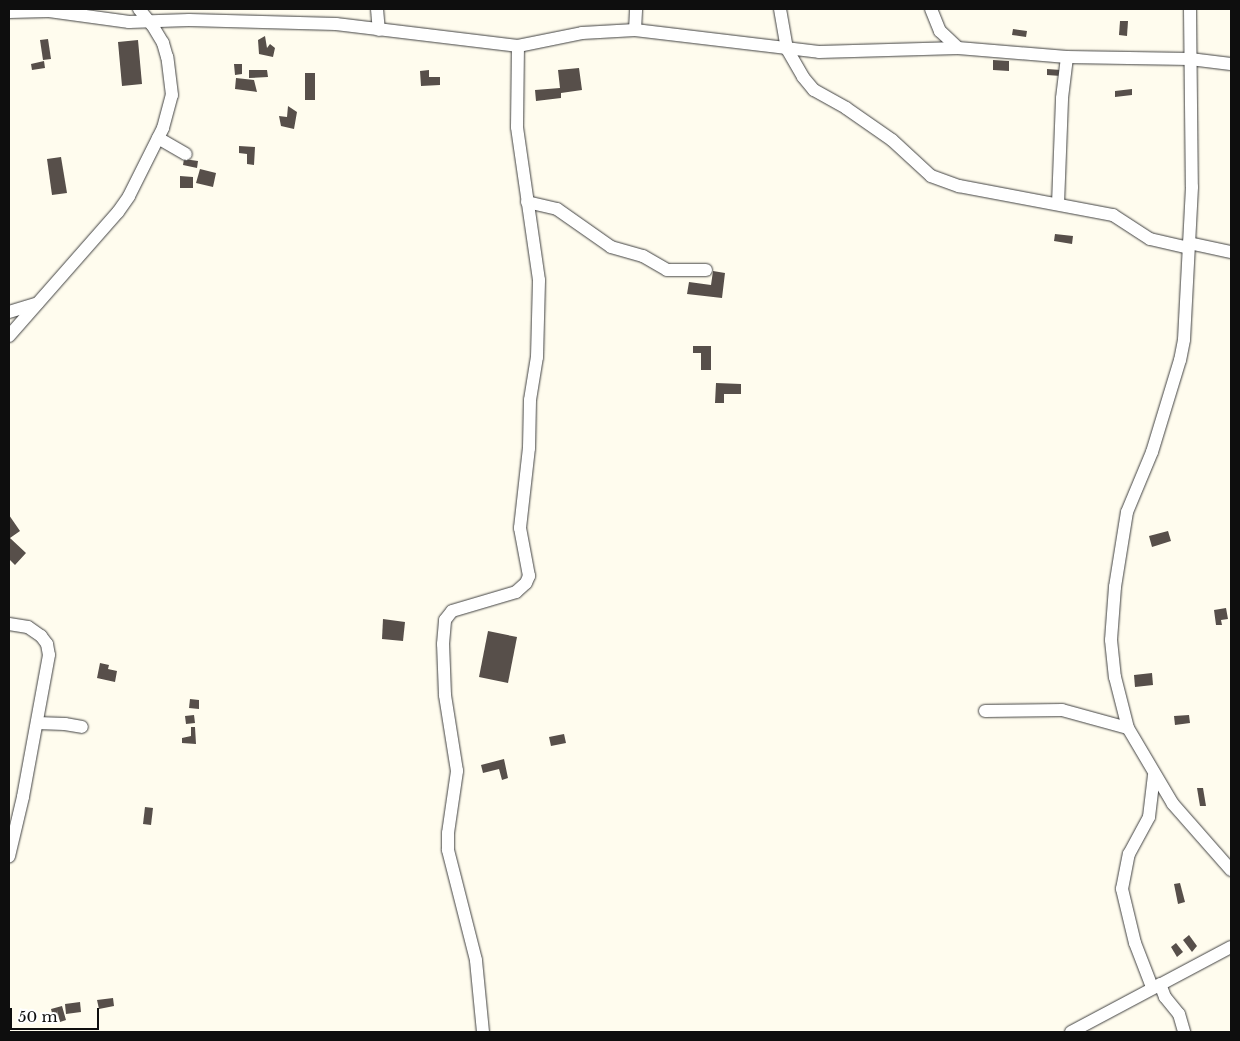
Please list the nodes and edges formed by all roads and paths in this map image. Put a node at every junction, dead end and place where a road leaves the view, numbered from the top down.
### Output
1 (139, 9) edge
2 (377, 9) edge
3 (636, 9) edge
4 (780, 9) edge
5 (931, 9) edge
6 (1190, 9) edge
7 (9, 12) edge
8 (148, 20) junction
9 (379, 30) junction
10 (635, 30) junction
11 (518, 46) junction
12 (958, 48) junction
13 (787, 49) junction
14 (1067, 57) junction
15 (1190, 59) junction
16 (1231, 64) edge
17 (158, 138) junction
18 (186, 154) dead end
19 (527, 202) junction
20 (1058, 204) junction
21 (1188, 245) junction
22 (1231, 252) edge
23 (706, 270) dead end
24 (38, 303) junction
25 (9, 312) edge
26 (9, 336) edge
27 (9, 624) edge
28 (985, 711) dead end
29 (38, 723) junction
30 (82, 727) dead end
31 (1128, 728) junction
32 (1154, 775) junction
33 (9, 856) edge
34 (1231, 870) edge
35 (1231, 947) edge
36 (1156, 985) junction
37 (483, 1032) edge
38 (1071, 1032) edge
39 (1184, 1032) edge

1 - 8 street
2 - 9 street
3 - 10 street
4 - 13 street
5 - 12 street
6 - 15 street
7 - 8 street
8 - 9 street
8 - 17 street
9 - 11 street
10 - 11 street
10 - 13 street
11 - 19 street
12 - 13 street
12 - 14 street
13 - 20 street
14 - 15 street
14 - 20 street
15 - 16 street
15 - 21 street
17 - 18 street
17 - 24 street
19 - 23 street
19 - 37 street
20 - 21 street
21 - 22 street
21 - 31 street
24 - 25 street
24 - 26 street
27 - 29 street
28 - 31 street
29 - 30 street
29 - 33 street
31 - 32 street
32 - 34 street
32 - 36 street
35 - 36 street
36 - 38 street
36 - 39 street

